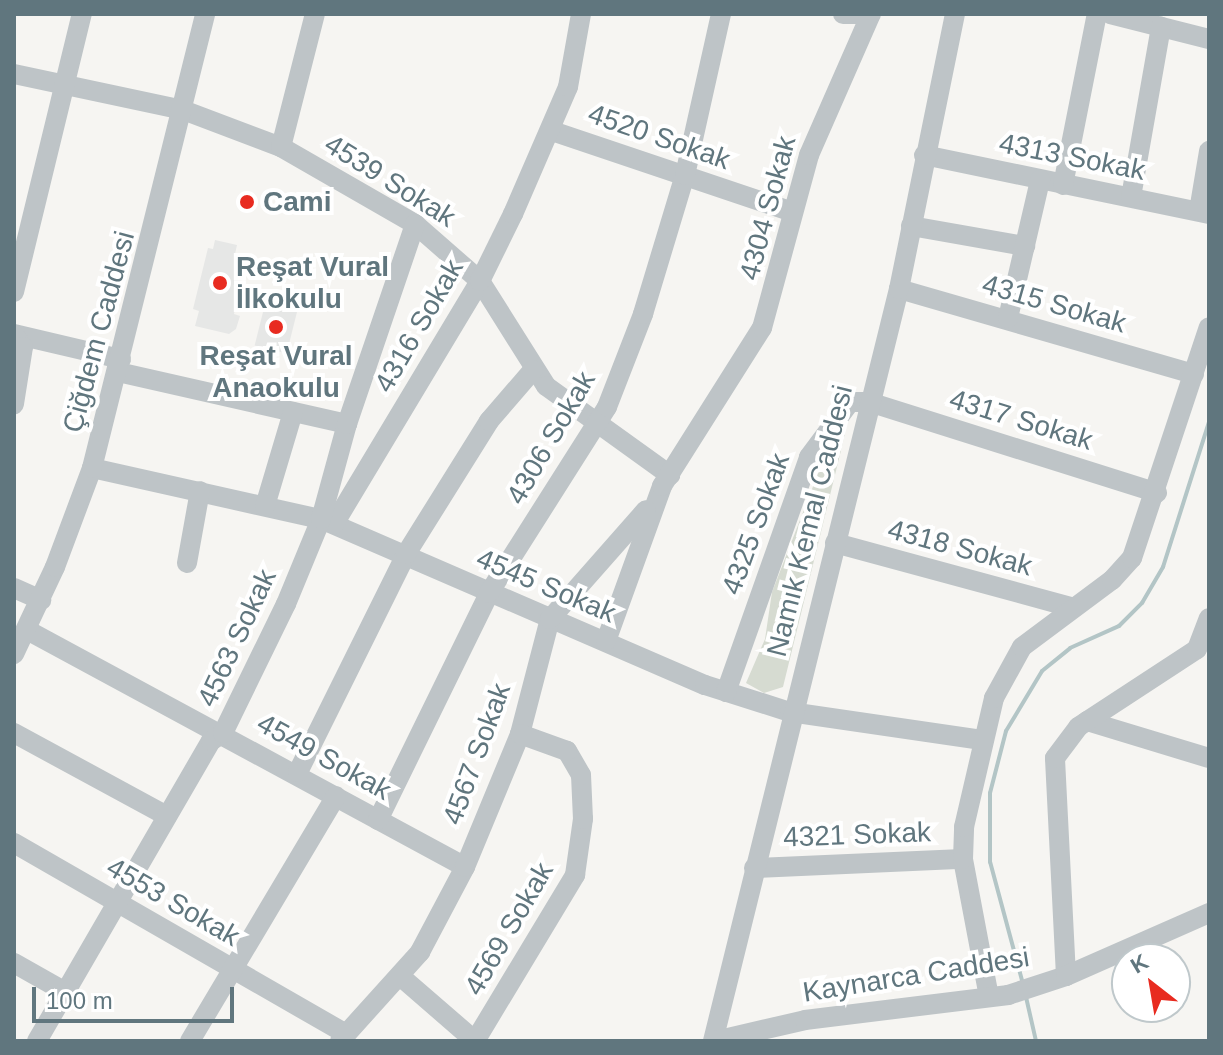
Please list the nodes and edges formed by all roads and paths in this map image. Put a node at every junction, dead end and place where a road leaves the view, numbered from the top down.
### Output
1 (82, 14) edge
2 (205, 14) edge
3 (315, 14) edge
4 (581, 14) edge
5 (721, 14) edge
6 (843, 14) edge
7 (955, 14) edge
8 (1097, 14) edge
9 (1110, 14) edge
10 (870, 15) edge
11 (1161, 27) junction
12 (1209, 39) edge
13 (14, 74) edge
14 (66, 84) junction
15 (183, 110) junction
16 (552, 131) junction
17 (281, 147) junction
18 (1209, 151) edge
19 (924, 155) junction
20 (685, 175) junction
21 (1040, 180) junction
22 (1063, 185) junction
23 (1131, 197) junction
24 (793, 212) junction
25 (1204, 212) edge
26 (415, 224) junction
27 (911, 226) junction
28 (22, 228) edge
29 (1025, 246) junction
30 (480, 281) junction
31 (899, 289) junction
32 (14, 292) edge
33 (1008, 318) junction
34 (1209, 327) edge
35 (14, 334) edge
36 (119, 365) junction
37 (533, 370) junction
38 (1194, 374) junction
39 (869, 402) junction
40 (14, 404) edge
41 (293, 412) junction
42 (347, 424) junction
43 (598, 424) junction
44 (92, 468) junction
45 (666, 480) junction
46 (200, 491) junction
47 (1157, 493) junction
48 (265, 506) junction
49 (328, 522) junction
50 (835, 543) junction
51 (406, 554) junction
52 (187, 563) dead end
53 (14, 588) edge
54 (489, 593) junction
55 (41, 600) junction
56 (1071, 607) junction
57 (1209, 618) edge
58 (550, 619) junction
59 (27, 630) junction
60 (606, 641) junction
61 (1205, 644) edge
62 (14, 654) edge
63 (726, 692) junction
64 (790, 712) junction
65 (1087, 721) junction
66 (14, 733) edge
67 (223, 733) junction
68 (520, 734) junction
69 (982, 740) junction
70 (1209, 758) edge
71 (298, 772) junction
72 (336, 796) junction
73 (167, 816) junction
74 (378, 820) junction
75 (14, 843) edge
76 (963, 859) junction
77 (465, 867) junction
78 (754, 868) junction
79 (118, 901) junction
80 (1209, 913) edge
81 (14, 963) edge
82 (234, 970) junction
83 (400, 976) junction
84 (1066, 976) junction
85 (67, 993) junction
86 (989, 997) junction
87 (342, 1037) edge
88 (37, 1041) edge
89 (190, 1041) edge
90 (475, 1041) edge
91 (714, 1041) edge

1 - 14 street
2 - 15 street, Çiğdem Caddesi
3 - 17 street
4 - 16 street, 4316 Sokak
5 - 20 street, 4306 Sokak
6 - 10 street
7 - 19 street, Namık Kemal Caddesi
8 - 22 street
9 - 11 street
10 - 24 street, 4304 Sokak
11 - 12 street
11 - 23 street
13 - 14 street, 4539 Sokak
14 - 15 street, 4539 Sokak
14 - 28 street
15 - 17 street, 4539 Sokak
15 - 36 street, Çiğdem Caddesi
16 - 20 street, 4520 Sokak
16 - 30 street, 4316 Sokak
17 - 26 street, 4539 Sokak
18 - 25 street
19 - 21 street, 4313 Sokak
19 - 27 street, Namık Kemal Caddesi
20 - 24 street, 4520 Sokak
20 - 43 street, 4306 Sokak
21 - 22 street, 4313 Sokak
21 - 29 street
22 - 23 street, 4313 Sokak
23 - 25 street, 4313 Sokak
24 - 45 street, 4304 Sokak
26 - 30 street, 4539 Sokak
26 - 42 street, 4563 Sokak
27 - 29 street
27 - 31 street, Namık Kemal Caddesi
28 - 32 street
29 - 33 street
30 - 37 street, 4539 Sokak
30 - 49 street, 4316 Sokak
31 - 33 street, 4315 Sokak
31 - 39 street, Namık Kemal Caddesi
33 - 38 street, 4315 Sokak
34 - 38 street
35 - 36 street
35 - 40 street
36 - 41 street
36 - 44 street, Çiğdem Caddesi
37 - 43 street, 4539 Sokak
37 - 51 street
38 - 47 street
39 - 47 street, 4317 Sokak
39 - 50 street, Namık Kemal Caddesi
39 - 63 street, 4325 Sokak
41 - 42 street
41 - 48 street
42 - 49 street, 4563 Sokak
43 - 45 street, 4539 Sokak
43 - 54 street, 4306 Sokak
44 - 46 street, 4545 Sokak
44 - 55 street, Çiğdem Caddesi
45 - 58 street, 4567 Sokak
45 - 60 street
46 - 48 street, 4545 Sokak
46 - 52 street
47 - 56 street
48 - 49 street, 4545 Sokak
49 - 51 street, 4545 Sokak
49 - 67 street, 4563 Sokak
50 - 56 street, 4318 Sokak
50 - 64 street, Namık Kemal Caddesi
51 - 54 street, 4545 Sokak
51 - 71 street
53 - 55 street
54 - 58 street, 4545 Sokak
54 - 74 street, 4306 Sokak
55 - 59 street, Çiğdem Caddesi
56 - 69 street
57 - 61 street
58 - 60 street, 4545 Sokak
58 - 68 street, 4567 Sokak
59 - 62 street, Çiğdem Caddesi
59 - 67 street, 4549 Sokak
60 - 63 street, 4545 Sokak
61 - 65 street
63 - 64 street, 4545 Sokak
64 - 69 street, 4545 Sokak
64 - 78 street, Namık Kemal Caddesi
65 - 70 street
65 - 84 street
66 - 73 street
67 - 71 street, 4549 Sokak
67 - 73 street, 4563 Sokak
68 - 77 street, 4567 Sokak
68 - 90 street, 4569 Sokak
69 - 76 street
71 - 72 street, 4549 Sokak
72 - 74 street, 4549 Sokak
72 - 82 street
73 - 79 street, 4563 Sokak
74 - 77 street, 4549 Sokak
75 - 79 street, 4553 Sokak
76 - 78 street, 4321 Sokak
76 - 86 street
77 - 83 street, 4567 Sokak
78 - 91 street, Namık Kemal Caddesi
79 - 82 street, 4553 Sokak
79 - 85 street, 4563 Sokak
80 - 84 street, Kaynarca Caddesi
81 - 85 street
82 - 87 street, 4553 Sokak
82 - 89 street
83 - 87 street, 4567 Sokak
83 - 90 street
84 - 86 street, Kaynarca Caddesi
85 - 88 street, 4563 Sokak
86 - 91 street, Kaynarca Caddesi

